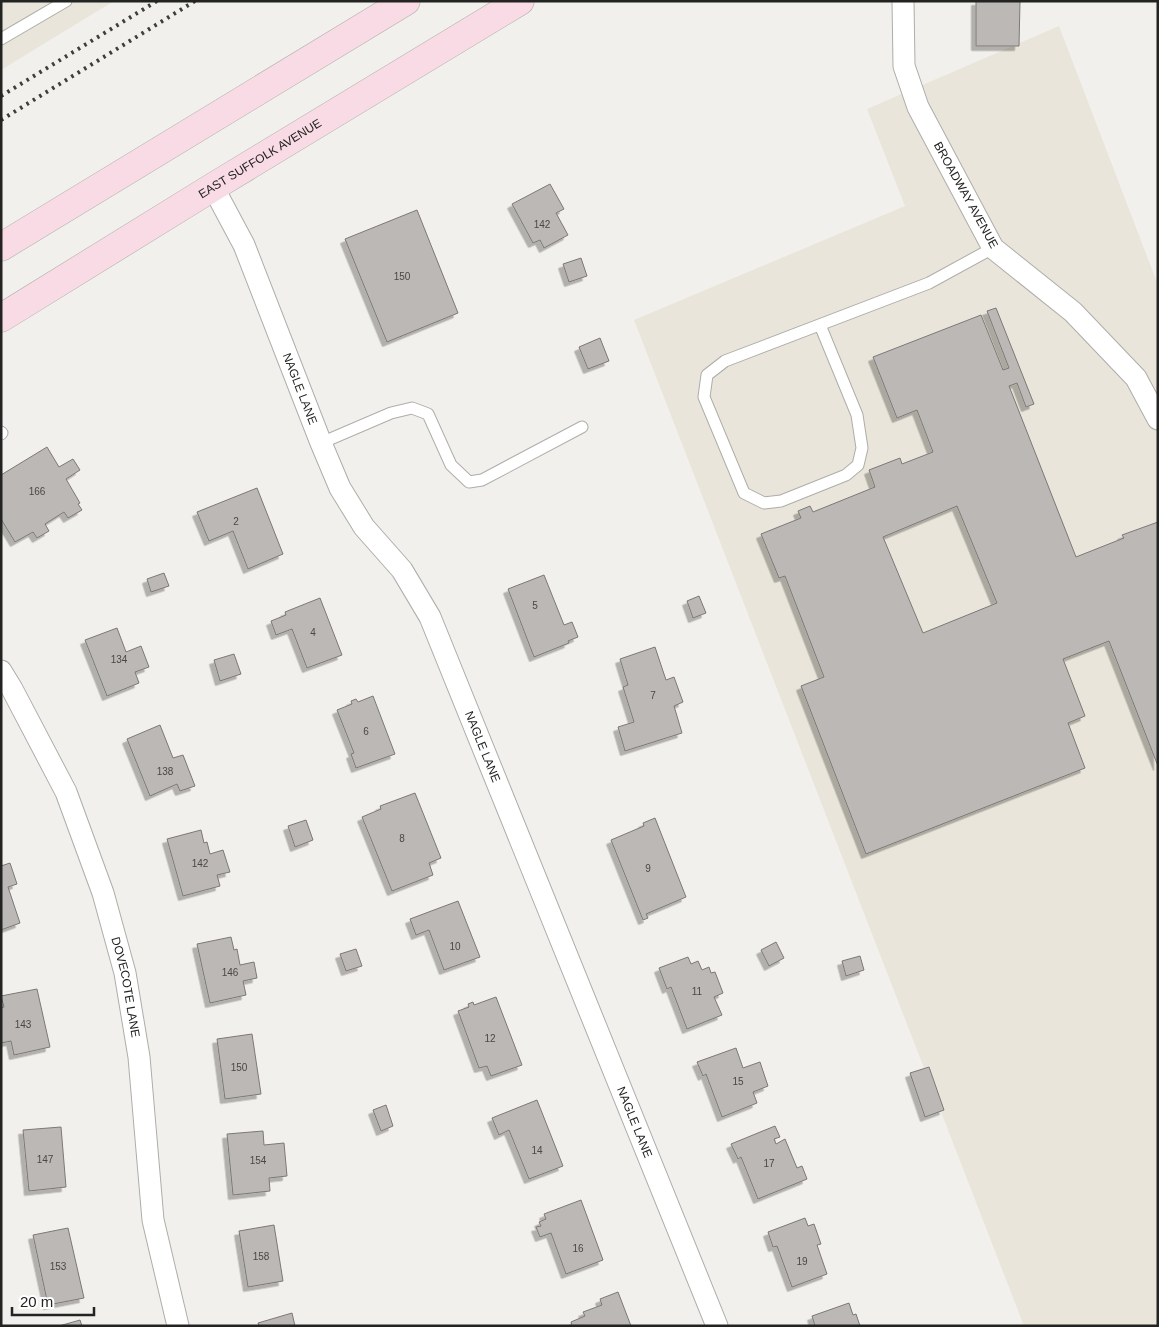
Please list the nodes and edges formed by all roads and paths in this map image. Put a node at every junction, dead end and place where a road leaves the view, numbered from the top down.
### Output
1 (66, 1) edge
2 (406, 1) edge
3 (520, 1) edge
4 (903, 1) edge
5 (1, 39) edge
6 (213, 187) junction
7 (1, 247) edge
8 (993, 248) junction
9 (1, 318) edge
10 (820, 325) junction
11 (1158, 419) edge
12 (582, 427) dead end
13 (321, 443) junction
14 (1, 671) edge
15 (178, 1326) edge
16 (717, 1326) edge

1 - 5 lane
2 - 7 main road
3 - 6 main road, EAST SUFFOLK AVENUE
4 - 8 street, BROADWAY AVENUE
6 - 9 main road, EAST SUFFOLK AVENUE
6 - 13 street, NAGLE LANE
8 - 10 lane
8 - 11 street, BROADWAY AVENUE
10 - 10 lane
12 - 13 lane
13 - 16 street, NAGLE LANE
14 - 15 street, DOVECOTE LANE

